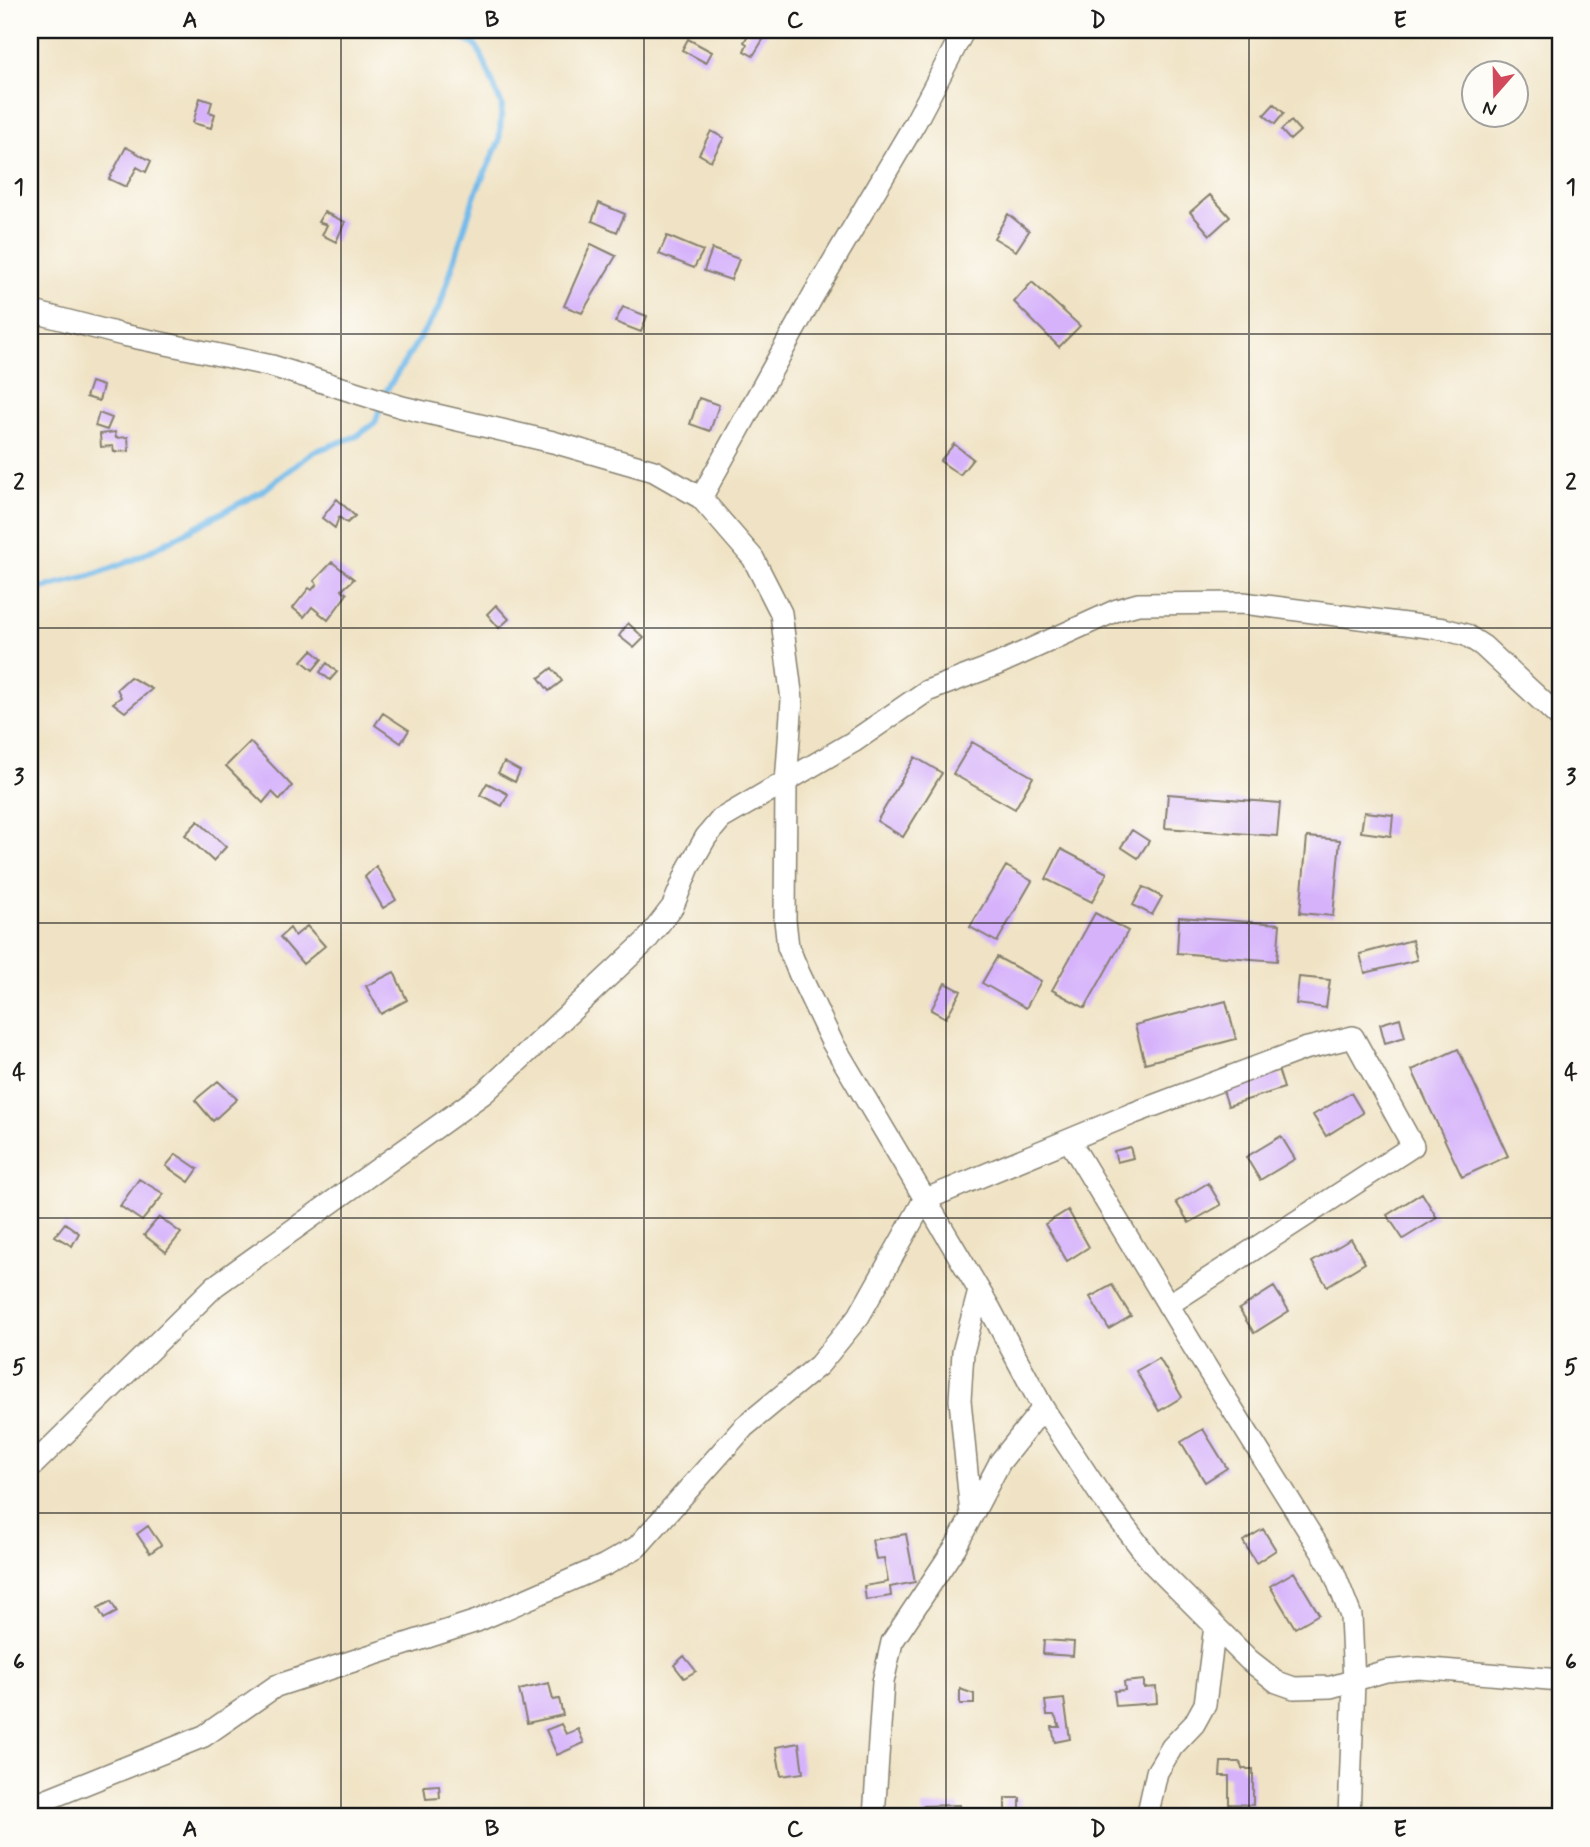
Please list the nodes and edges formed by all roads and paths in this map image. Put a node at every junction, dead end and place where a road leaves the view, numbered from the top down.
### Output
1 (964, 30) edge
2 (30, 311) edge
3 (701, 498) junction
4 (1560, 718) edge
5 (786, 783) junction
6 (1069, 1140) junction
7 (924, 1200) junction
8 (979, 1291) junction
9 (1168, 1305) junction
10 (1043, 1408) junction
11 (30, 1468) edge
12 (972, 1516) junction
13 (1215, 1626) junction
14 (1560, 1680) edge
15 (1354, 1681) junction
16 (30, 1805) edge
17 (52, 1817) edge
18 (874, 1817) edge
19 (1147, 1817) edge
20 (1349, 1817) edge

1 - 3 street
2 - 3 street
3 - 5 street
4 - 5 street
5 - 7 street
5 - 11 street
6 - 7 street
6 - 9 street
6 - 9 street
7 - 8 street
7 - 16 street
8 - 10 street
8 - 12 street
9 - 15 street
10 - 12 street
10 - 13 street
12 - 18 street
13 - 15 street
13 - 19 street
14 - 15 street
15 - 20 street
16 - 17 street

